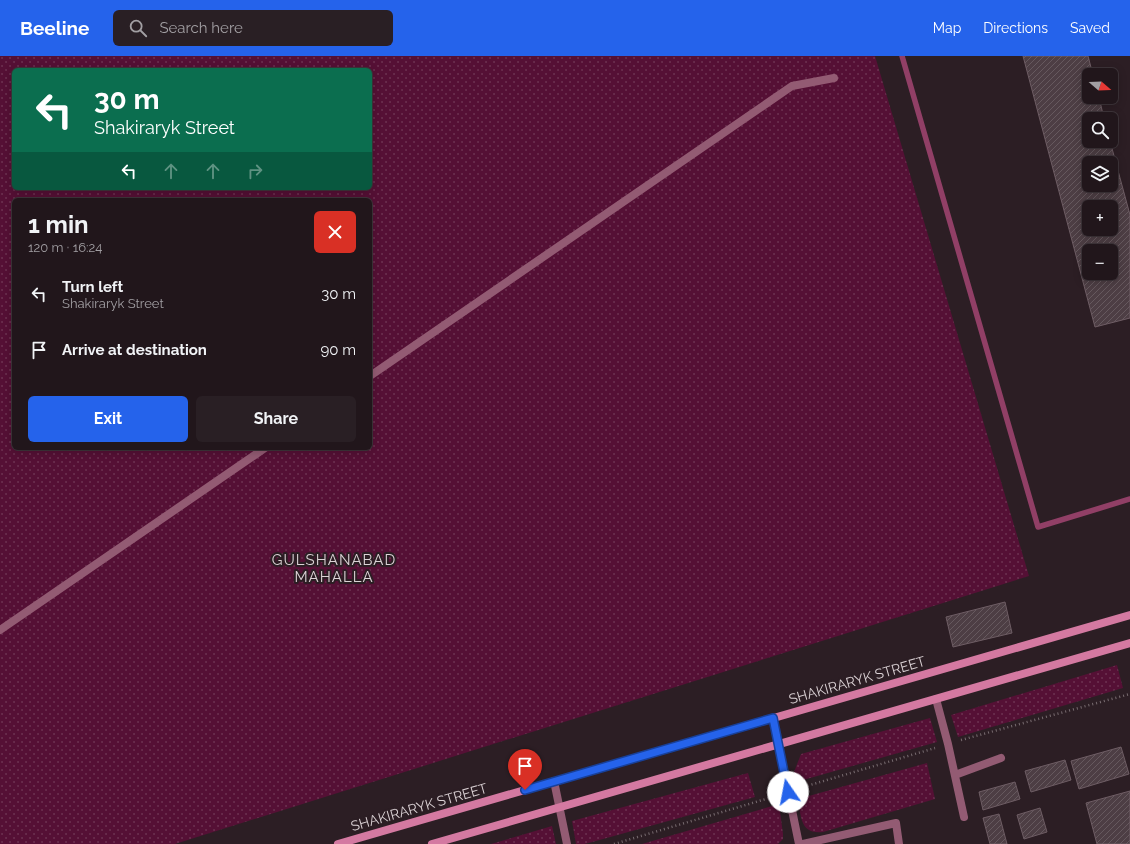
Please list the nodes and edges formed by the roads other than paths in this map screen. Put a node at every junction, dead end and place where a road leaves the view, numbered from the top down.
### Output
1 (834, 78) dead end
2 (372, 375) edge
3 (262, 450) edge
4 (1130, 615) edge
5 (0, 630) edge
6 (1130, 643) edge
7 (936, 699) junction
8 (773, 718) junction
9 (778, 744) junction
10 (1002, 758) dead end
11 (955, 775) junction
12 (554, 781) junction
13 (560, 807) junction
14 (964, 817) dead end
15 (338, 844) edge
16 (432, 844) edge
17 (567, 844) edge
18 (799, 844) edge
19 (803, 844) edge
20 (899, 844) edge

1 - 2 lane
3 - 5 lane
4 - 8 main road, SHAKIRARYK STREET
6 - 7 main road
7 - 9 main road
7 - 11 lane
8 - 9 lane
8 - 12 main road, SHAKIRARYK STREET
9 - 13 main road
9 - 18 lane
10 - 11 lane
11 - 14 lane
12 - 13 lane
12 - 15 main road, SHAKIRARYK STREET
13 - 16 main road
13 - 17 lane
19 - 20 lane

